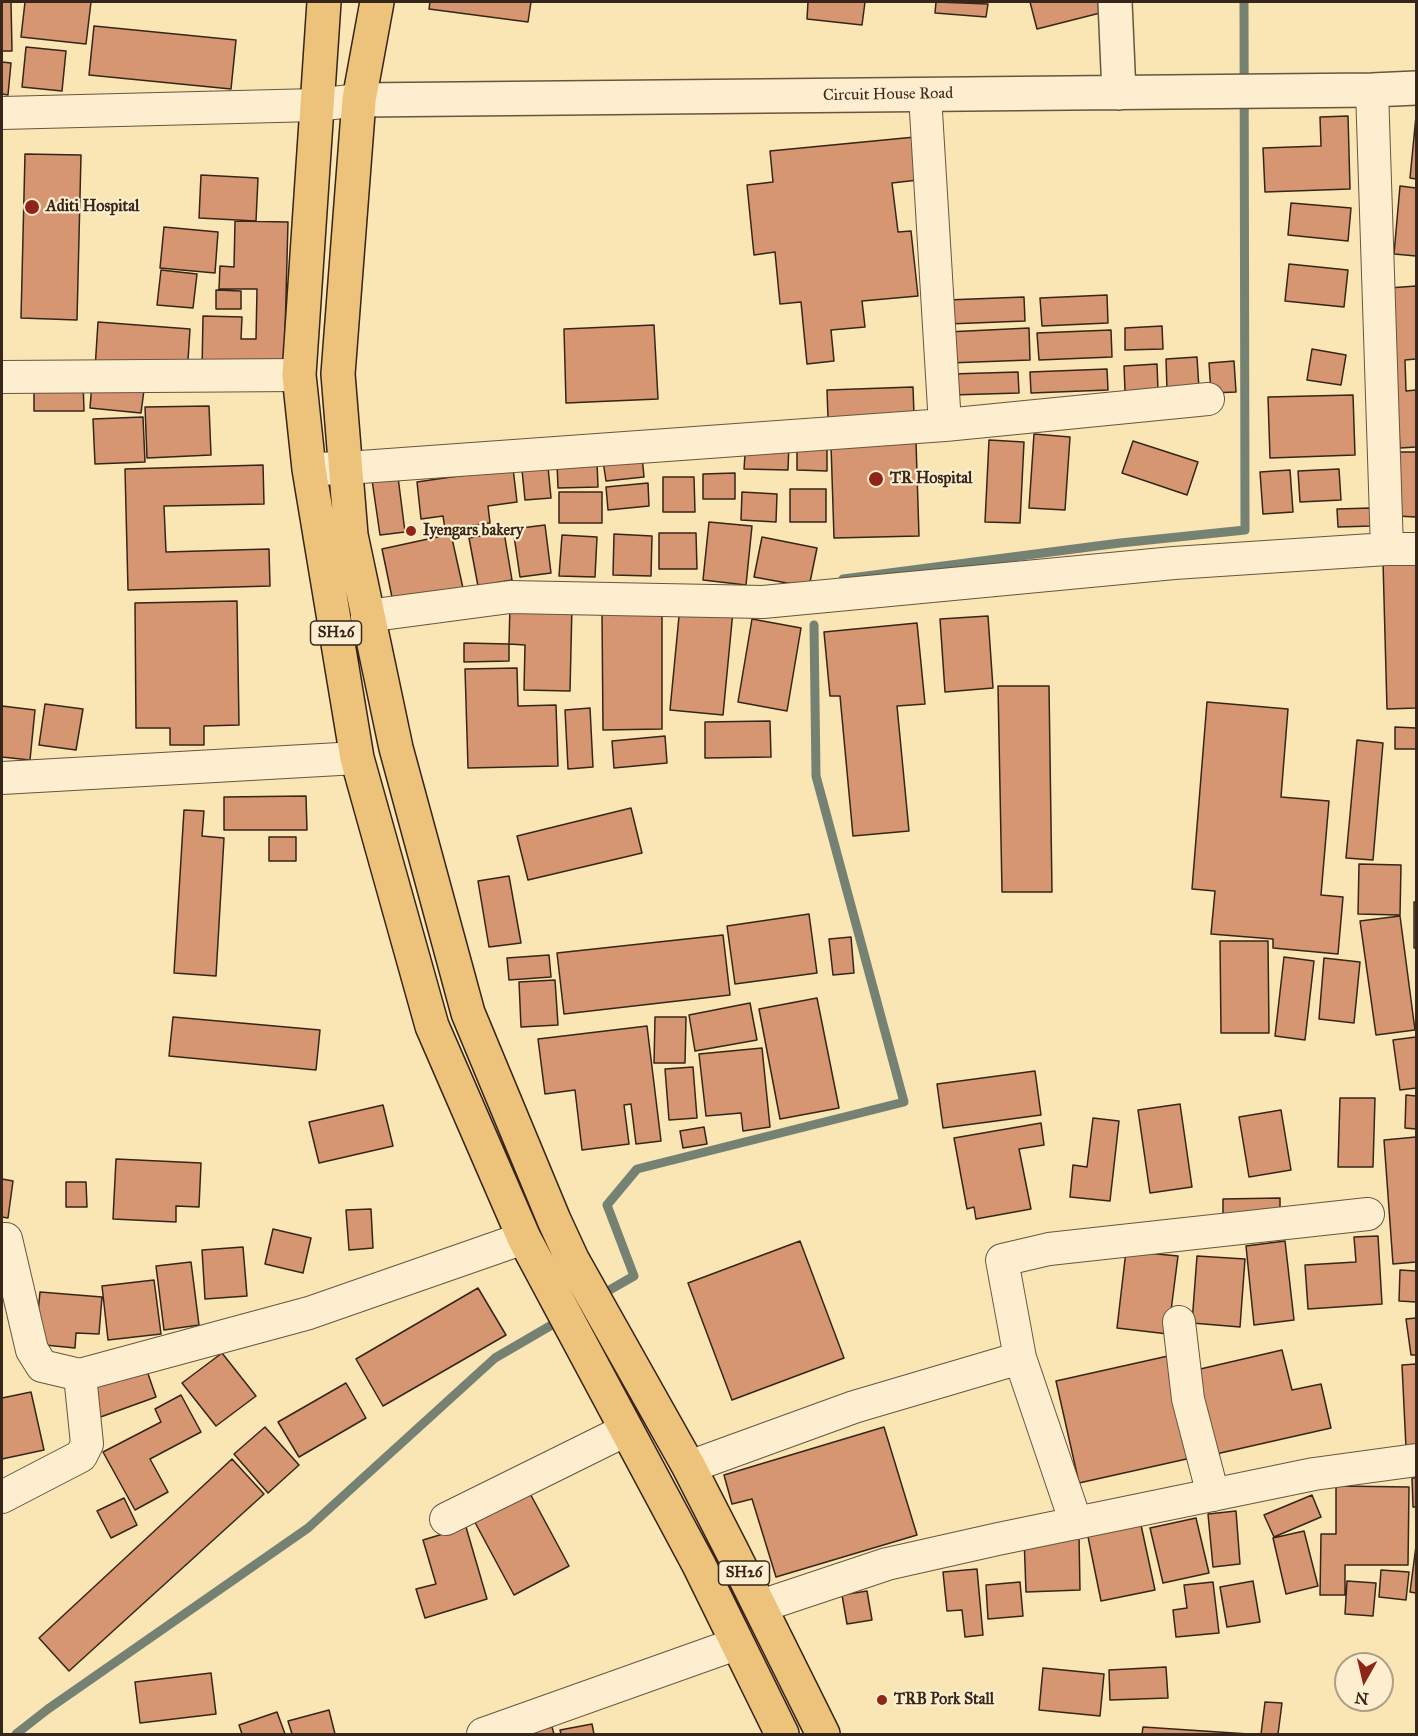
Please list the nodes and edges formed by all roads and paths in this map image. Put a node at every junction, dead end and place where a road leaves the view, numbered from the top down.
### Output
1 (324, 2) edge
2 (377, 2) edge
3 (1115, 2) edge
4 (1416, 88) edge
5 (1372, 90) junction
6 (1119, 93) junction
7 (925, 95) junction
8 (359, 100) junction
9 (316, 105) junction
10 (2, 113) edge
11 (299, 375) junction
12 (2, 377) edge
13 (1208, 399) dead end
14 (945, 425) junction
15 (346, 468) junction
16 (309, 469) junction
17 (1402, 549) edge
18 (367, 616) junction
19 (357, 758) junction
20 (2, 778) edge
21 (1368, 1214) dead end
22 (524, 1238) junction
23 (2, 1239) edge
24 (1179, 1322) dead end
25 (1020, 1358) junction
26 (80, 1375) junction
27 (626, 1430) junction
28 (1416, 1460) edge
29 (689, 1467) junction
30 (1213, 1495) junction
31 (2, 1497) edge
32 (446, 1519) dead end
33 (1076, 1523) junction
34 (760, 1606) junction
35 (736, 1644) junction
36 (483, 1734) edge
37 (782, 1734) edge
38 (823, 1734) edge

1 - 9 main road, SH26
2 - 8 main road, SH26
3 - 6 street
4 - 5 street, Circuit House Road
5 - 6 street, Circuit House Road
5 - 17 street
6 - 7 street, Circuit House Road
7 - 8 street, Circuit House Road
7 - 14 street
8 - 9 street
8 - 15 main road, SH26
9 - 10 street
9 - 11 main road, SH26
11 - 12 street
11 - 16 main road, SH26
13 - 14 street
14 - 15 street
15 - 16 street
15 - 18 main road, SH26
16 - 19 main road, SH26
17 - 18 street
18 - 29 main road, SH26
19 - 20 street
19 - 22 main road, SH26
21 - 25 street
22 - 26 street
22 - 27 main road
23 - 26 street
24 - 30 street
25 - 29 street
25 - 33 street
26 - 31 street
27 - 32 street
27 - 35 main road, SH26
28 - 30 street
29 - 34 main road, SH26
30 - 33 street
33 - 34 street
34 - 38 main road, SH26
35 - 36 street
35 - 37 main road, SH26

